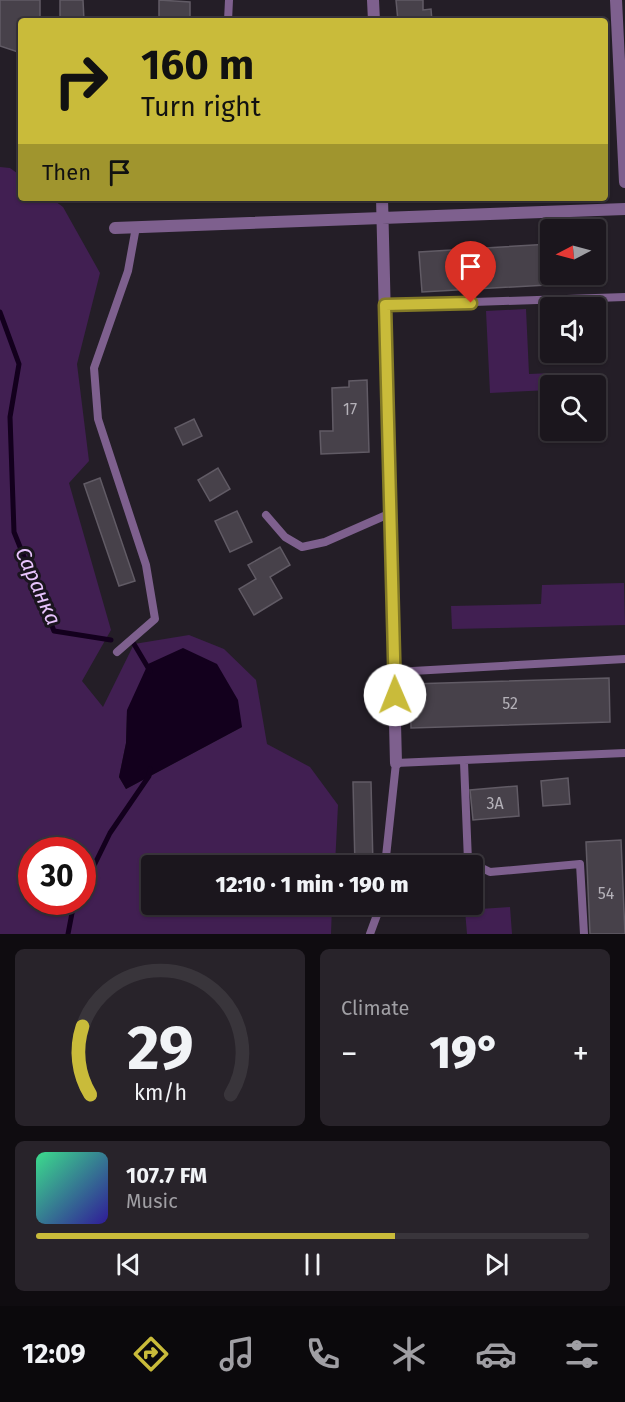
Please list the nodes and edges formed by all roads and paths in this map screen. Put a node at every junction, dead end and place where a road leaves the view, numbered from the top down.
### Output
1 (229, 0) edge
2 (374, 0) edge
3 (616, 0) edge
4 (228, 18) edge
5 (374, 18) edge
6 (621, 47) edge
7 (625, 182) edge
8 (382, 201) edge
9 (625, 210) edge
10 (383, 220) junction
11 (136, 227) junction
12 (115, 228) dead end
13 (625, 297) edge
14 (385, 305) junction
15 (390, 513) junction
16 (266, 515) dead end
17 (117, 652) dead end
18 (625, 659) edge
19 (395, 672) junction
20 (625, 753) edge
21 (464, 762) junction
22 (396, 764) junction
23 (386, 855) edge
24 (377, 915) edge
25 (370, 934) edge
26 (584, 934) edge

1 - 4 lane
2 - 5 street
3 - 6 street
6 - 7 street
8 - 10 street
9 - 10 street
10 - 11 street
10 - 14 street
11 - 12 street
11 - 17 lane
13 - 14 lane
14 - 15 street
15 - 16 lane
15 - 19 street
18 - 19 lane
19 - 22 street
20 - 21 lane
21 - 22 lane
21 - 26 lane
22 - 23 lane
24 - 25 lane

